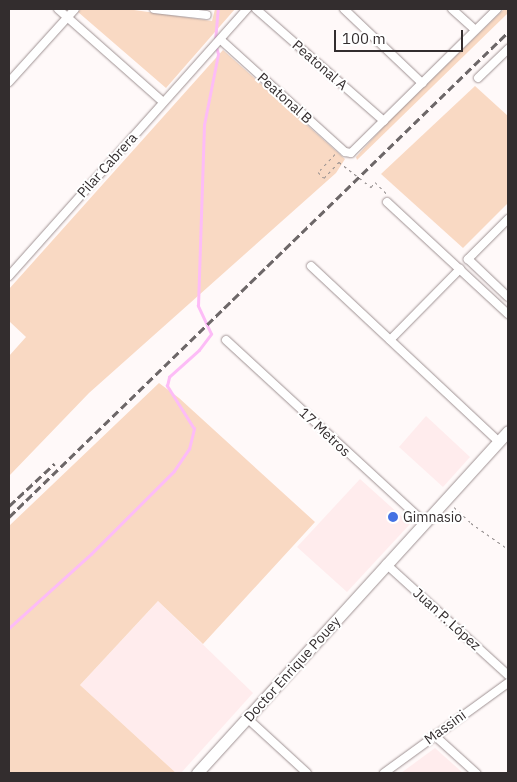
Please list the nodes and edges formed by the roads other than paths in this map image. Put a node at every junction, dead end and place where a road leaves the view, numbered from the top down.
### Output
1 (58, 9) edge
2 (75, 9) edge
3 (154, 9) edge
4 (247, 9) edge
5 (256, 9) edge
6 (344, 9) edge
7 (452, 9) edge
8 (497, 9) edge
9 (208, 15) dead end
10 (68, 17) junction
11 (475, 30) junction
12 (220, 40) junction
13 (508, 49) edge
14 (478, 78) dead end
15 (9, 82) edge
16 (422, 83) junction
17 (163, 102) junction
18 (384, 121) junction
19 (387, 202) road end
20 (508, 220) edge
21 (311, 266) dead end
22 (460, 270) junction
23 (9, 276) edge
24 (508, 297) edge
25 (508, 314) edge
26 (226, 340) dead end
27 (390, 340) junction
28 (505, 435) edge
29 (425, 523) junction
30 (386, 564) junction
31 (508, 675) edge
32 (508, 682) edge
33 (247, 718) junction
34 (434, 735) junction
35 (197, 773) edge
36 (307, 773) edge
37 (384, 773) edge
38 (476, 773) edge

1 - 10 street
2 - 10 street
3 - 9 street
4 - 12 street, Pilar Cabrera
5 - 18 street, Peatonal A
6 - 16 street
7 - 11 street
8 - 11 street
10 - 15 street
10 - 17 street
11 - 16 street
12 - 17 street, Pilar Cabrera
12 - 18 street, Peatonal B
13 - 14 street
16 - 18 street
17 - 23 street, Pilar Cabrera
19 - 22 street
20 - 24 street
21 - 27 street
22 - 25 street
22 - 27 street
26 - 29 street, 17 Metros
27 - 28 street
28 - 29 street, Doctor Enrique Pouey
29 - 30 street, Doctor Enrique Pouey
30 - 31 street, Juan P. López
30 - 33 street, Doctor Enrique Pouey
32 - 34 street, Massini
33 - 35 street, Doctor Enrique Pouey
33 - 36 street
34 - 37 street, Massini
34 - 38 street

